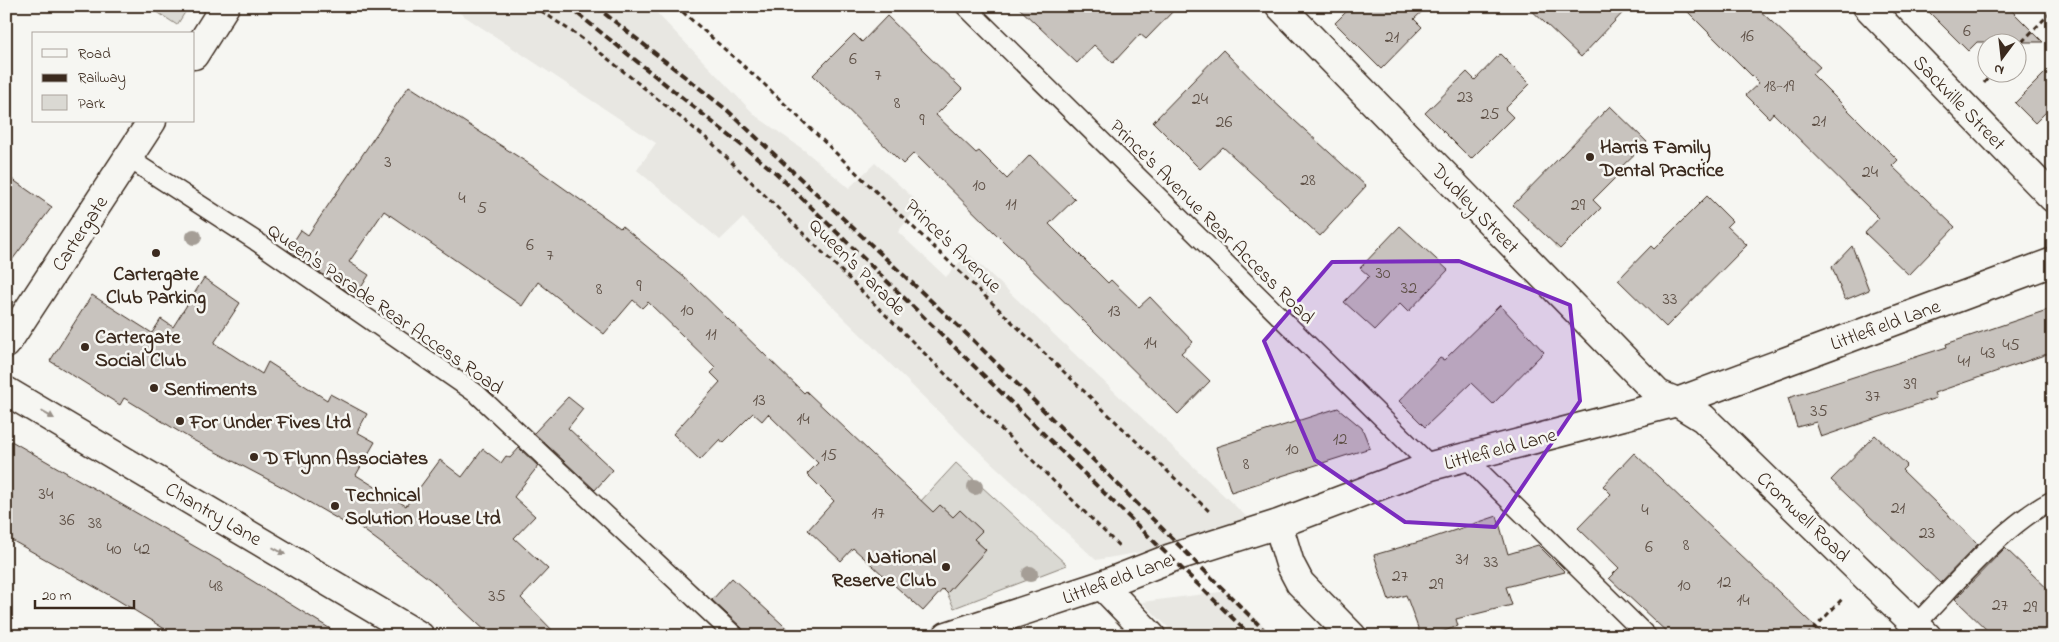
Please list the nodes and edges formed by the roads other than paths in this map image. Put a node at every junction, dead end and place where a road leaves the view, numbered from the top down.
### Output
1 (225, 6) edge
2 (965, 6) edge
3 (1280, 6) edge
4 (1867, 6) edge
5 (195, 53) edge
6 (151, 122) edge
7 (128, 158) junction
8 (2053, 198) edge
9 (2053, 262) edge
10 (6, 344) edge
11 (6, 390) edge
12 (1677, 402) junction
13 (1466, 457) junction
14 (1431, 466) junction
15 (2053, 500) edge
16 (1278, 524) junction
17 (1102, 585) junction
18 (1921, 630) edge
19 (420, 636) edge
20 (735, 636) edge
21 (948, 636) edge
22 (1151, 636) edge
23 (1352, 636) edge
24 (1647, 636) edge

1 - 5 street
2 - 14 lane, Prince's Avenue Rear Access Road
3 - 12 street, Dudley Street
4 - 8 street, Sackville Street
6 - 7 street, Cartergate
7 - 10 street, Cartergate
7 - 20 lane, Queen's Parade Rear Access Road
9 - 12 street, Littlefield Lane
11 -> 19 street, Chantry Lane
12 - 13 street, Littlefield Lane
12 - 18 street, Cromwell Road
13 - 14 street, Littlefield Lane
13 - 24 lane
14 - 16 street, Littlefield Lane
15 - 18 lane
16 - 17 street, Littlefield Lane
16 - 23 street
17 - 21 street, Littlefield Lane
17 - 22 street

